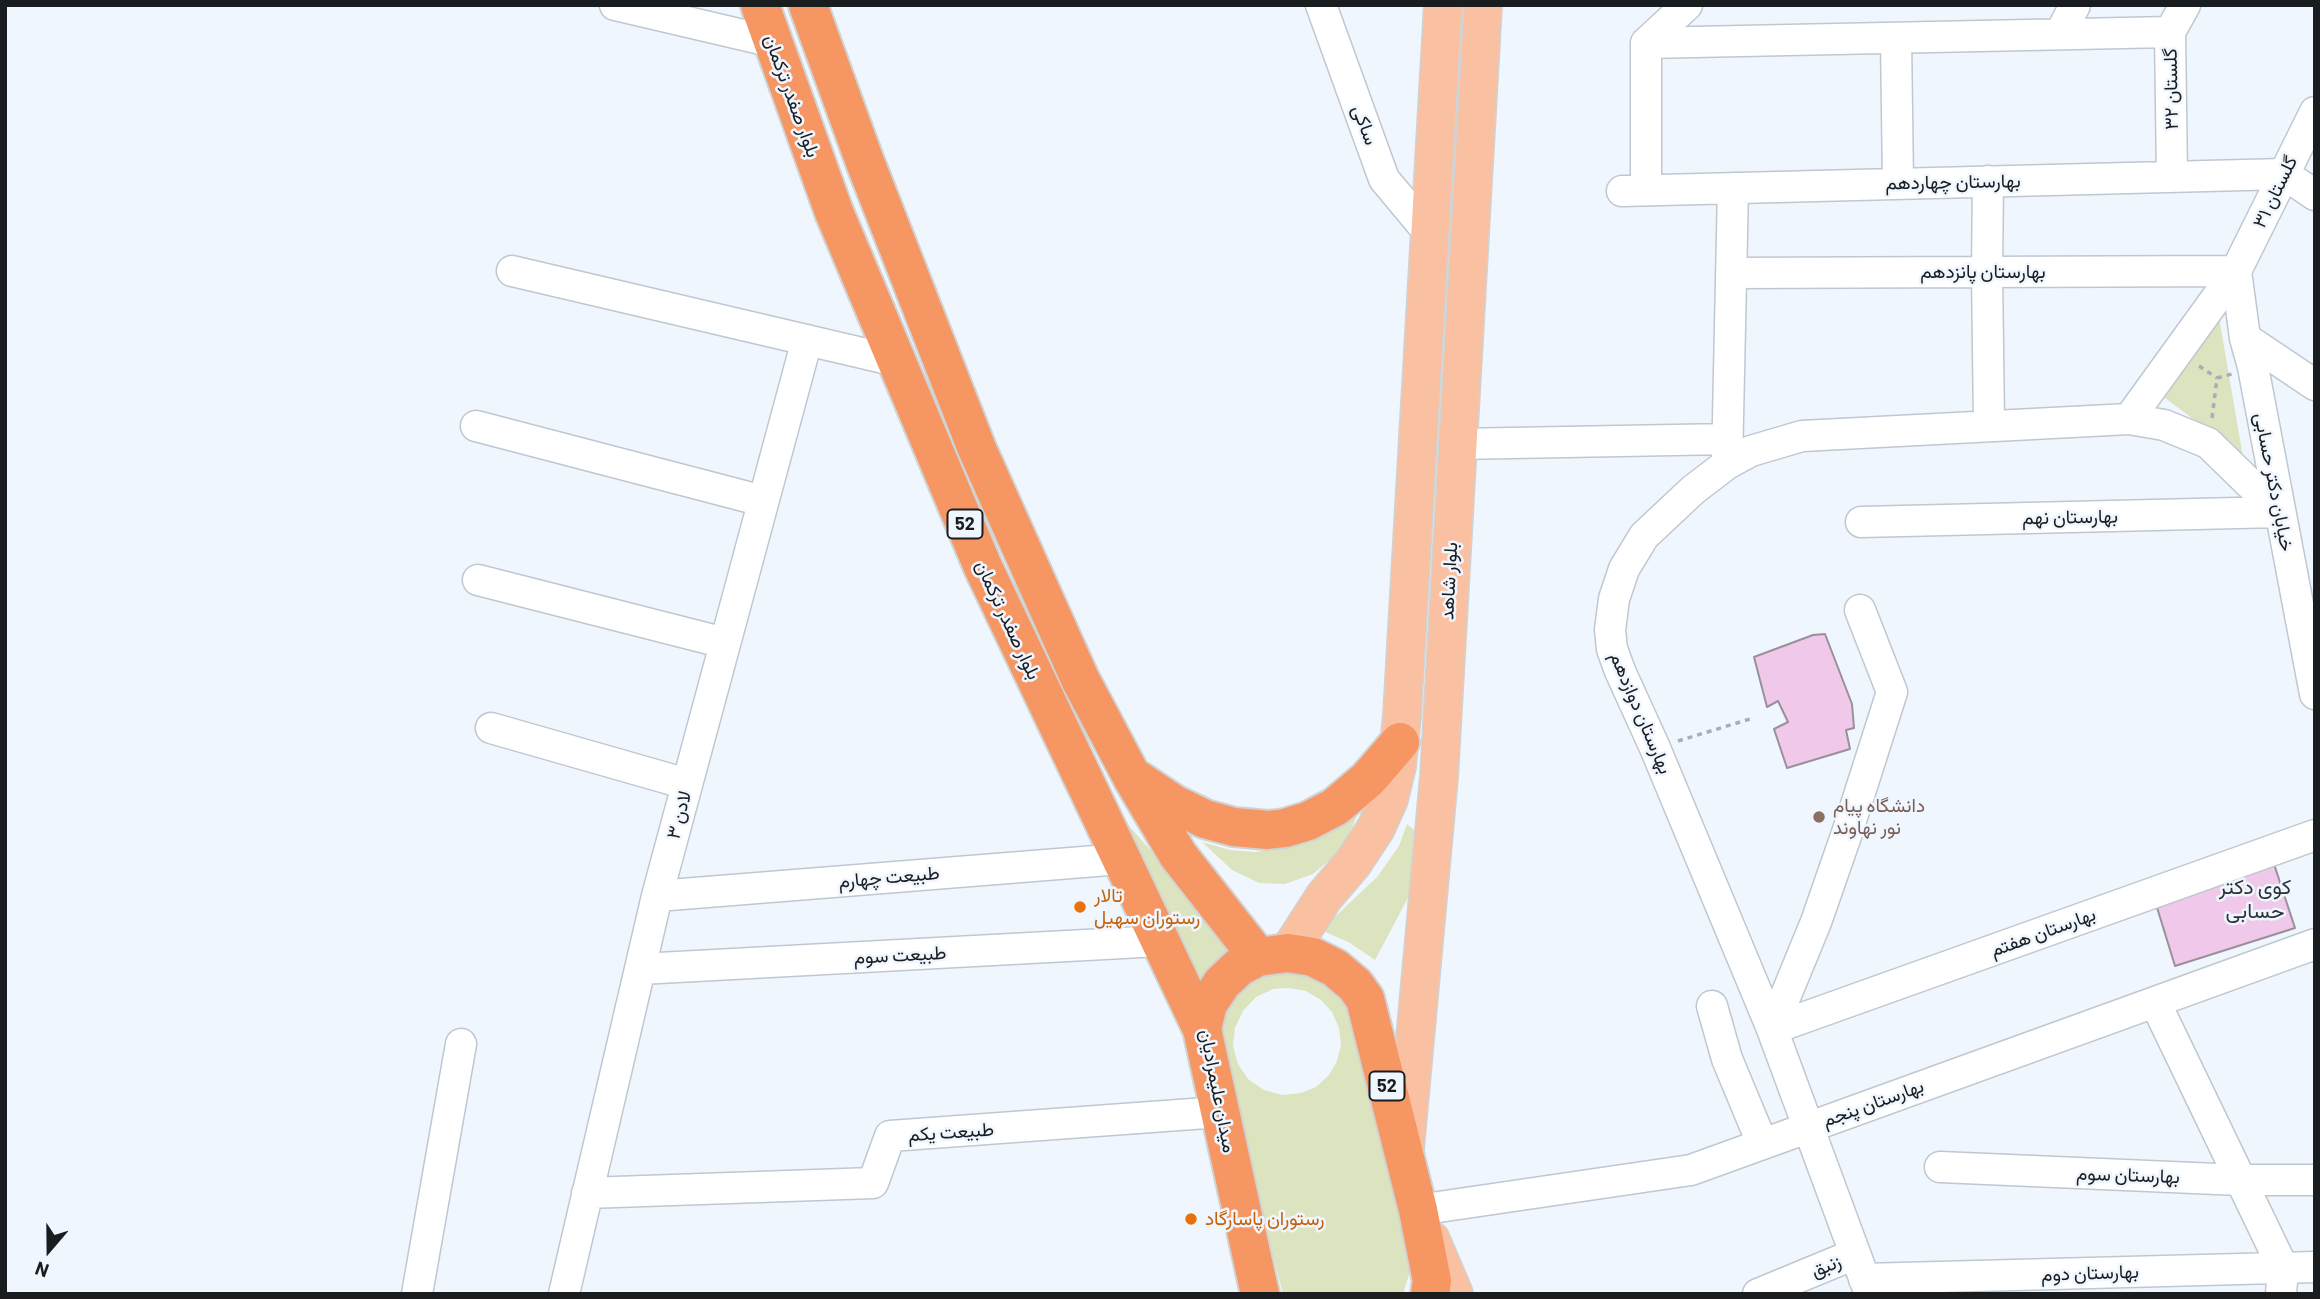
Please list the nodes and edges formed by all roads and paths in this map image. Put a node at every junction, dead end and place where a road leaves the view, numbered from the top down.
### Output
1 (615, 5) edge
2 (760, 5) edge
3 (808, 5) edge
4 (1321, 5) edge
5 (1443, 5) edge
6 (1483, 5) edge
7 (2075, 5) edge
8 (2185, 5) edge
9 (1675, 9) edge
10 (2170, 32) junction
11 (2060, 34) junction
12 (1896, 38) junction
13 (773, 42) junction
14 (1646, 43) junction
15 (2315, 112) edge
16 (2284, 174) junction
17 (2172, 177) junction
18 (1988, 181) junction
19 (1898, 184) junction
20 (1733, 188) junction
21 (2315, 195) edge
22 (1429, 233) junction
23 (512, 271) dead end
24 (2236, 271) junction
25 (1731, 272) junction
26 (1987, 272) junction
27 (2245, 338) junction
28 (807, 340) junction
29 (896, 361) junction
30 (2217, 378) dead end
31 (2315, 385) edge
32 (2129, 419) junction
33 (476, 425) dead end
34 (1989, 425) junction
35 (2208, 443) junction
36 (1457, 444) junction
37 (1728, 451) junction
38 (764, 501) junction
39 (2279, 512) junction
40 (1861, 522) dead end
41 (2287, 549) junction
42 (2315, 568) edge
43 (478, 580) dead end
44 (1860, 610) dead end
45 (725, 643) junction
46 (2315, 694) edge
47 (1750, 719) dead end
48 (491, 728) dead end
49 (1400, 741) junction
50 (1655, 748) junction
51 (1131, 775) junction
52 (687, 784) junction
53 (2315, 835) edge
54 (1121, 859) junction
55 (657, 896) junction
56 (1160, 941) junction
57 (2315, 944) edge
58 (1273, 955) junction
59 (640, 969) junction
60 (2155, 1002) junction
61 (1712, 1006) dead end
62 (1202, 1029) junction
63 (1772, 1029) junction
64 (461, 1044) dead end
65 (1220, 1111) junction
66 (1808, 1126) junction
67 (1762, 1143) junction
68 (1404, 1156) junction
69 (1940, 1167) dead end
70 (2240, 1180) junction
71 (2315, 1180) edge
72 (587, 1193) junction
73 (1418, 1210) junction
74 (2315, 1267) edge
75 (1863, 1276) edge
76 (2282, 1281) edge
77 (417, 1294) edge
78 (564, 1294) edge
79 (1261, 1294) edge
80 (1430, 1294) edge
81 (1454, 1294) edge
82 (1758, 1294) edge

1 - 13 street
2 - 13 highway, بلوار صفدر ترکمان / 52
3 - 51 highway, 52
4 - 22 street, ساکی
5 - 22 main road, بلوار شاهد
6 - 36 main road, بلوار شاهد
7 - 11 street
8 - 10 street, گلستان ۳۲
9 - 14 street
10 - 11 street
10 - 17 street, گلستان ۳۲
11 - 12 street
12 - 14 street
12 - 19 street
13 - 29 highway, بلوار صفدر ترکمان / 52
14 - 20 street, بهارستان چهاردهم
15 - 16 street, گلستان ۳۱
16 - 17 street, بهارستان چهاردهم
16 - 21 street
16 - 24 street, گلستان ۳۱
17 - 18 street, بهارستان چهاردهم
18 - 19 street, بهارستان چهاردهم
18 - 26 street
19 - 20 street, بهارستان چهاردهم
20 - 25 street
22 - 49 main road, بلوار شاهد
23 - 28 street
24 - 26 street, بهارستان پانزدهم
24 - 27 street, خیابان دکتر حسابی
24 - 32 street, گلستان ۳۱
25 - 26 street, بهارستان پانزدهم
25 - 37 street
26 - 34 street
27 - 31 street
27 - 39 street, خیابان دکتر حسابی
28 - 29 street
28 - 38 street, لادن ۳
29 - 54 highway, بلوار صفدر ترکمان / 52
30 - 35 path
32 - 34 street, بهارستان دوازدهم
32 - 35 street, بهارستان دوازدهم
33 - 38 street
34 - 37 street, بهارستان دوازدهم
35 - 39 street
36 - 37 street
36 - 68 main road, بلوار شاهد
37 - 50 street, بهارستان دوازدهم
38 - 45 street, لادن ۳
39 - 40 street, بهارستان نهم
39 - 41 street, خیابان دکتر حسابی
41 - 42 street
41 - 46 street, خیابان دکتر حسابی
43 - 45 street
44 - 63 street
45 - 52 street, لادن ۳
47 - 50 path
48 - 52 street
49 - 51 highway
49 - 58 main road, بلوار شاهد
50 - 63 street, بهارستان دوازدهم
51 - 58 highway, 52
52 - 55 street, لادن ۳
53 - 63 street, بهارستان هفتم
54 - 55 street, طبیعت چهارم
54 - 56 highway, بلوار صفدر ترکمان / 52
55 - 59 street, لادن ۳
56 - 59 street, طبیعت سوم
56 - 62 highway, بلوار صفدر ترکمان / 52
57 - 60 street, بهارستان پنجم
58 - 62 highway, میدان علیمرادیان
58 - 68 highway, 52
59 - 72 street, لادن ۳
60 - 66 street, بهارستان پنجم
60 - 70 street
61 - 67 street
62 - 65 highway, میدان علیمرادیان / 52
63 - 66 street, بهارستان دوازدهم
64 - 77 street
65 - 72 street, طبیعت یکم
65 - 79 highway, میدان علیمرادیان / 52
66 - 67 street, بهارستان پنجم
66 - 75 street, بهارستان دوازدهم
67 - 73 street, بهارستان پنجم
68 - 73 highway, 52
69 - 70 street, بهارستان سوم
70 - 71 street, بهارستان سوم
70 - 76 street
72 - 78 street, لادن ۳
73 - 80 highway, 52
73 - 81 main road
74 - 76 street, بهارستان دوم
75 - 76 street, بهارستان دوم
75 - 82 street, زنبق

